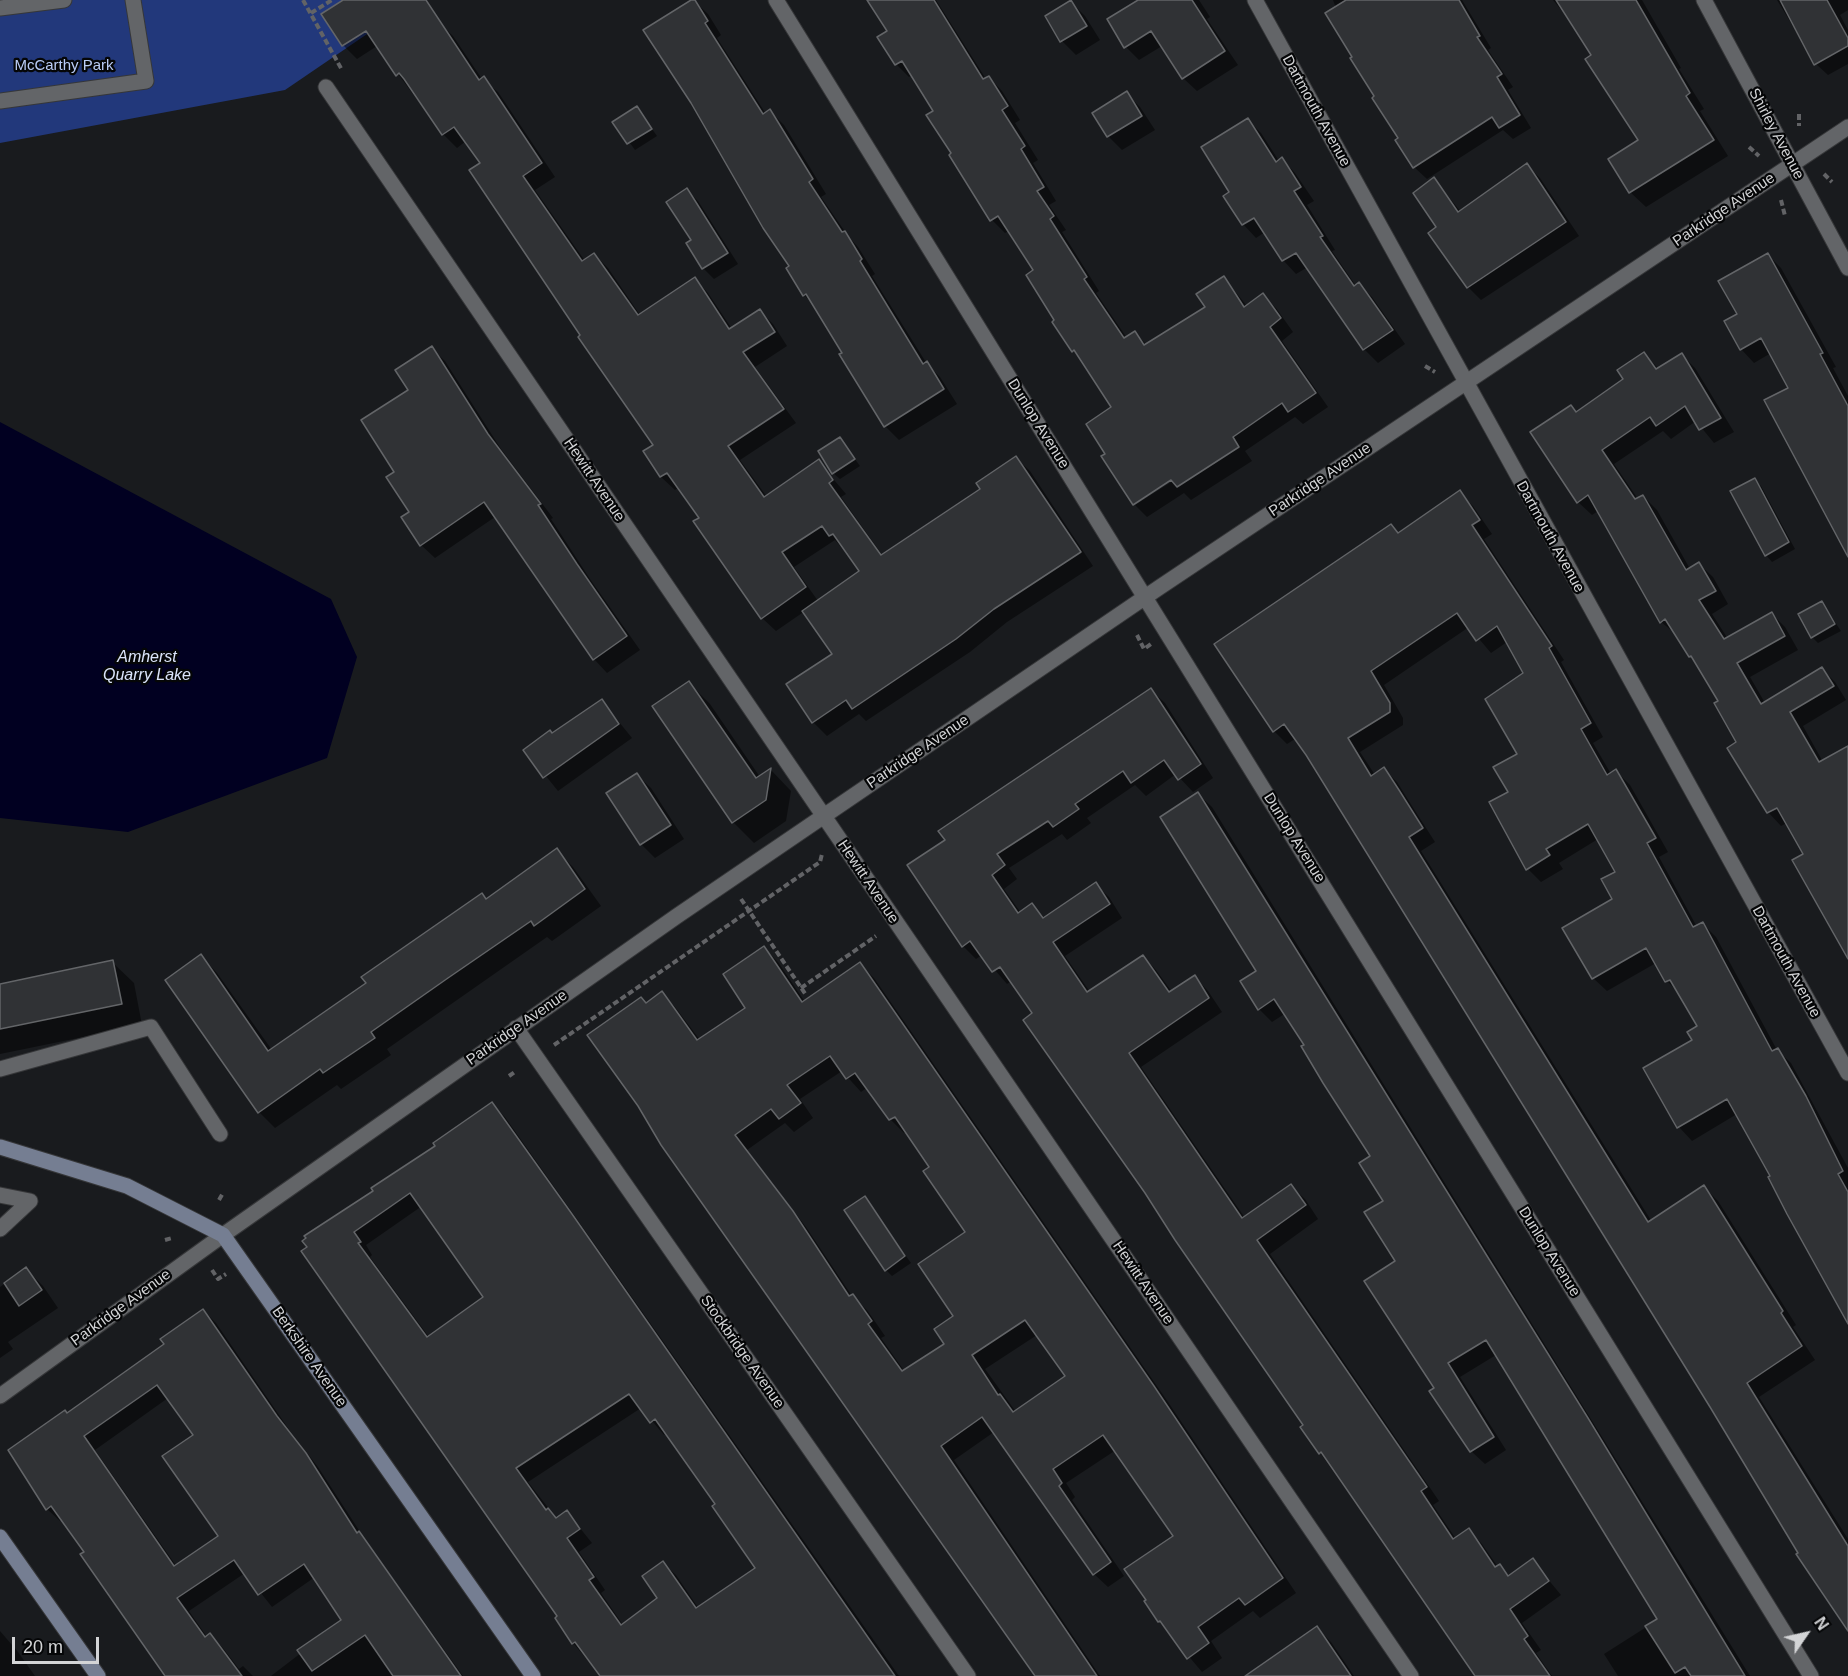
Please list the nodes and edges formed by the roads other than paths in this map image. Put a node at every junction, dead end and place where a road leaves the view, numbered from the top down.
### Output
1 (64, 0) edge
2 (133, 0) edge
3 (776, 0) edge
4 (1255, 0) edge
5 (1704, 0) edge
6 (0, 8) edge
7 (326, 87) dead end
8 (0, 101) edge
9 (1848, 127) edge
10 (1793, 165) junction
11 (1848, 268) edge
12 (1466, 383) junction
13 (1145, 597) junction
14 (824, 816) junction
15 (516, 1028) junction
16 (0, 1069) edge
17 (1848, 1073) edge
18 (220, 1134) dead end
19 (0, 1147) edge
20 (0, 1195) edge
21 (0, 1229) edge
22 (223, 1235) junction
23 (0, 1396) edge
24 (0, 1537) edge
25 (98, 1676) edge
26 (533, 1676) edge
27 (968, 1676) edge
28 (1411, 1676) edge
29 (1811, 1676) edge

1 - 6 street
2 - 8 street
3 - 13 street, Dunlop Avenue
4 - 12 street, Dartmouth Avenue
5 - 10 street, Shirley Avenue
7 - 14 street, Hewitt Avenue
9 - 10 street, Parkridge Avenue
10 - 11 street, Shirley Avenue
10 - 12 street, Parkridge Avenue
12 - 13 street, Parkridge Avenue
12 - 17 street, Dartmouth Avenue
13 - 14 street, Parkridge Avenue
13 - 29 street, Dunlop Avenue
14 - 15 street, Parkridge Avenue
14 - 28 street, Hewitt Avenue
15 - 22 street, Parkridge Avenue
15 - 27 street, Stockbridge Avenue
16 - 18 street
19 - 22 street, Berkshire Avenue
20 - 21 street
22 - 23 street, Parkridge Avenue
22 - 26 street, Berkshire Avenue
24 - 25 street

